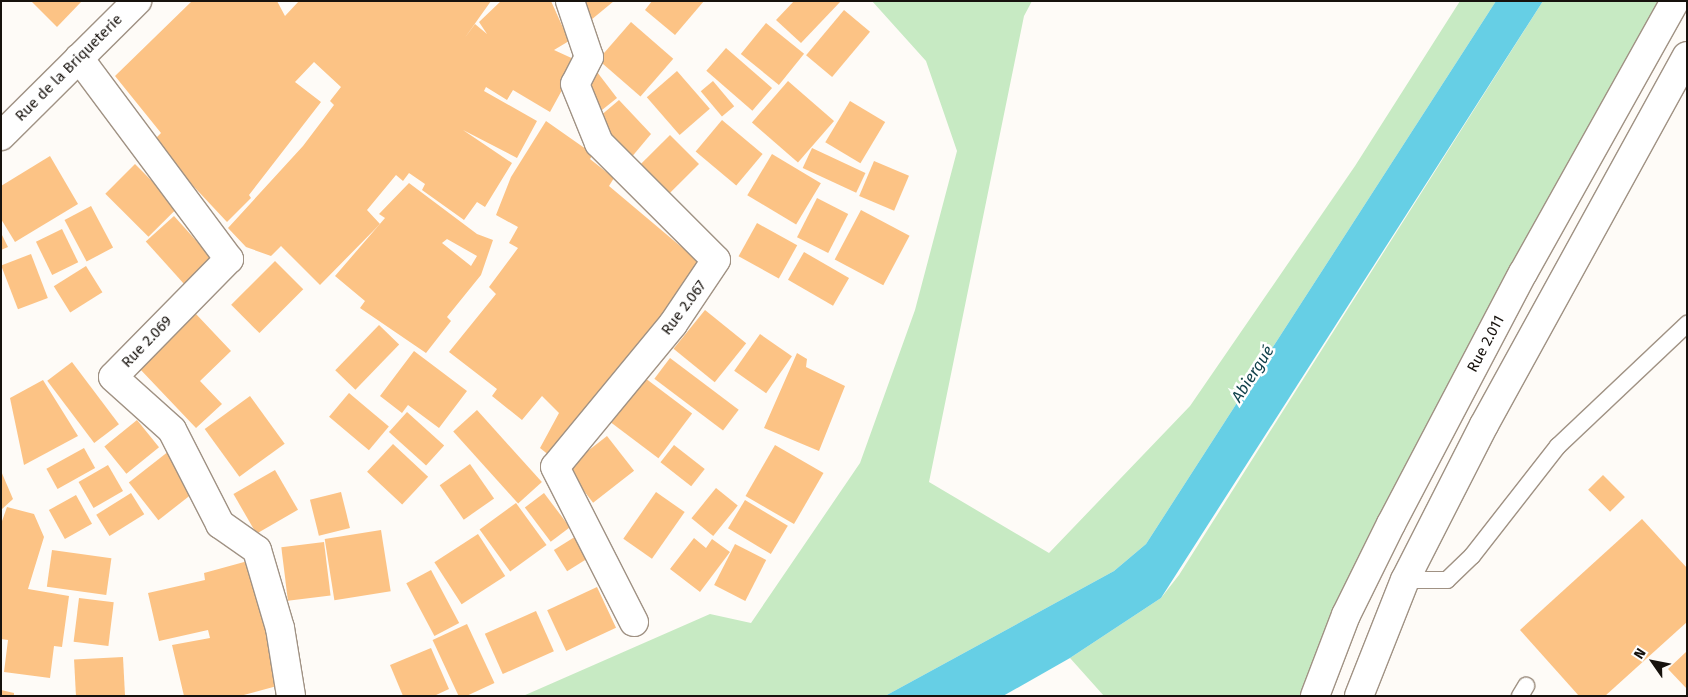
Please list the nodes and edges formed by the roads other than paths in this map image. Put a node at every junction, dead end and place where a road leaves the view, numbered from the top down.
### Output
1 (138, 1) edge
2 (570, 1) edge
3 (1675, 1) edge
4 (1687, 56) edge
5 (79, 58) junction
6 (1, 136) edge
7 (1687, 324) edge
8 (1405, 580) junction
9 (634, 622) dead end
10 (291, 696) edge
11 (1315, 696) edge
12 (1358, 696) edge

1 - 5 street, Rue de la Briqueterie
2 - 9 street, Rue 2.067
3 - 11 street, Rue 2.011
4 - 8 street
5 - 6 street, Rue de la Briqueterie
5 - 10 street, Rue 2.069
7 - 8 lane
8 - 12 street

